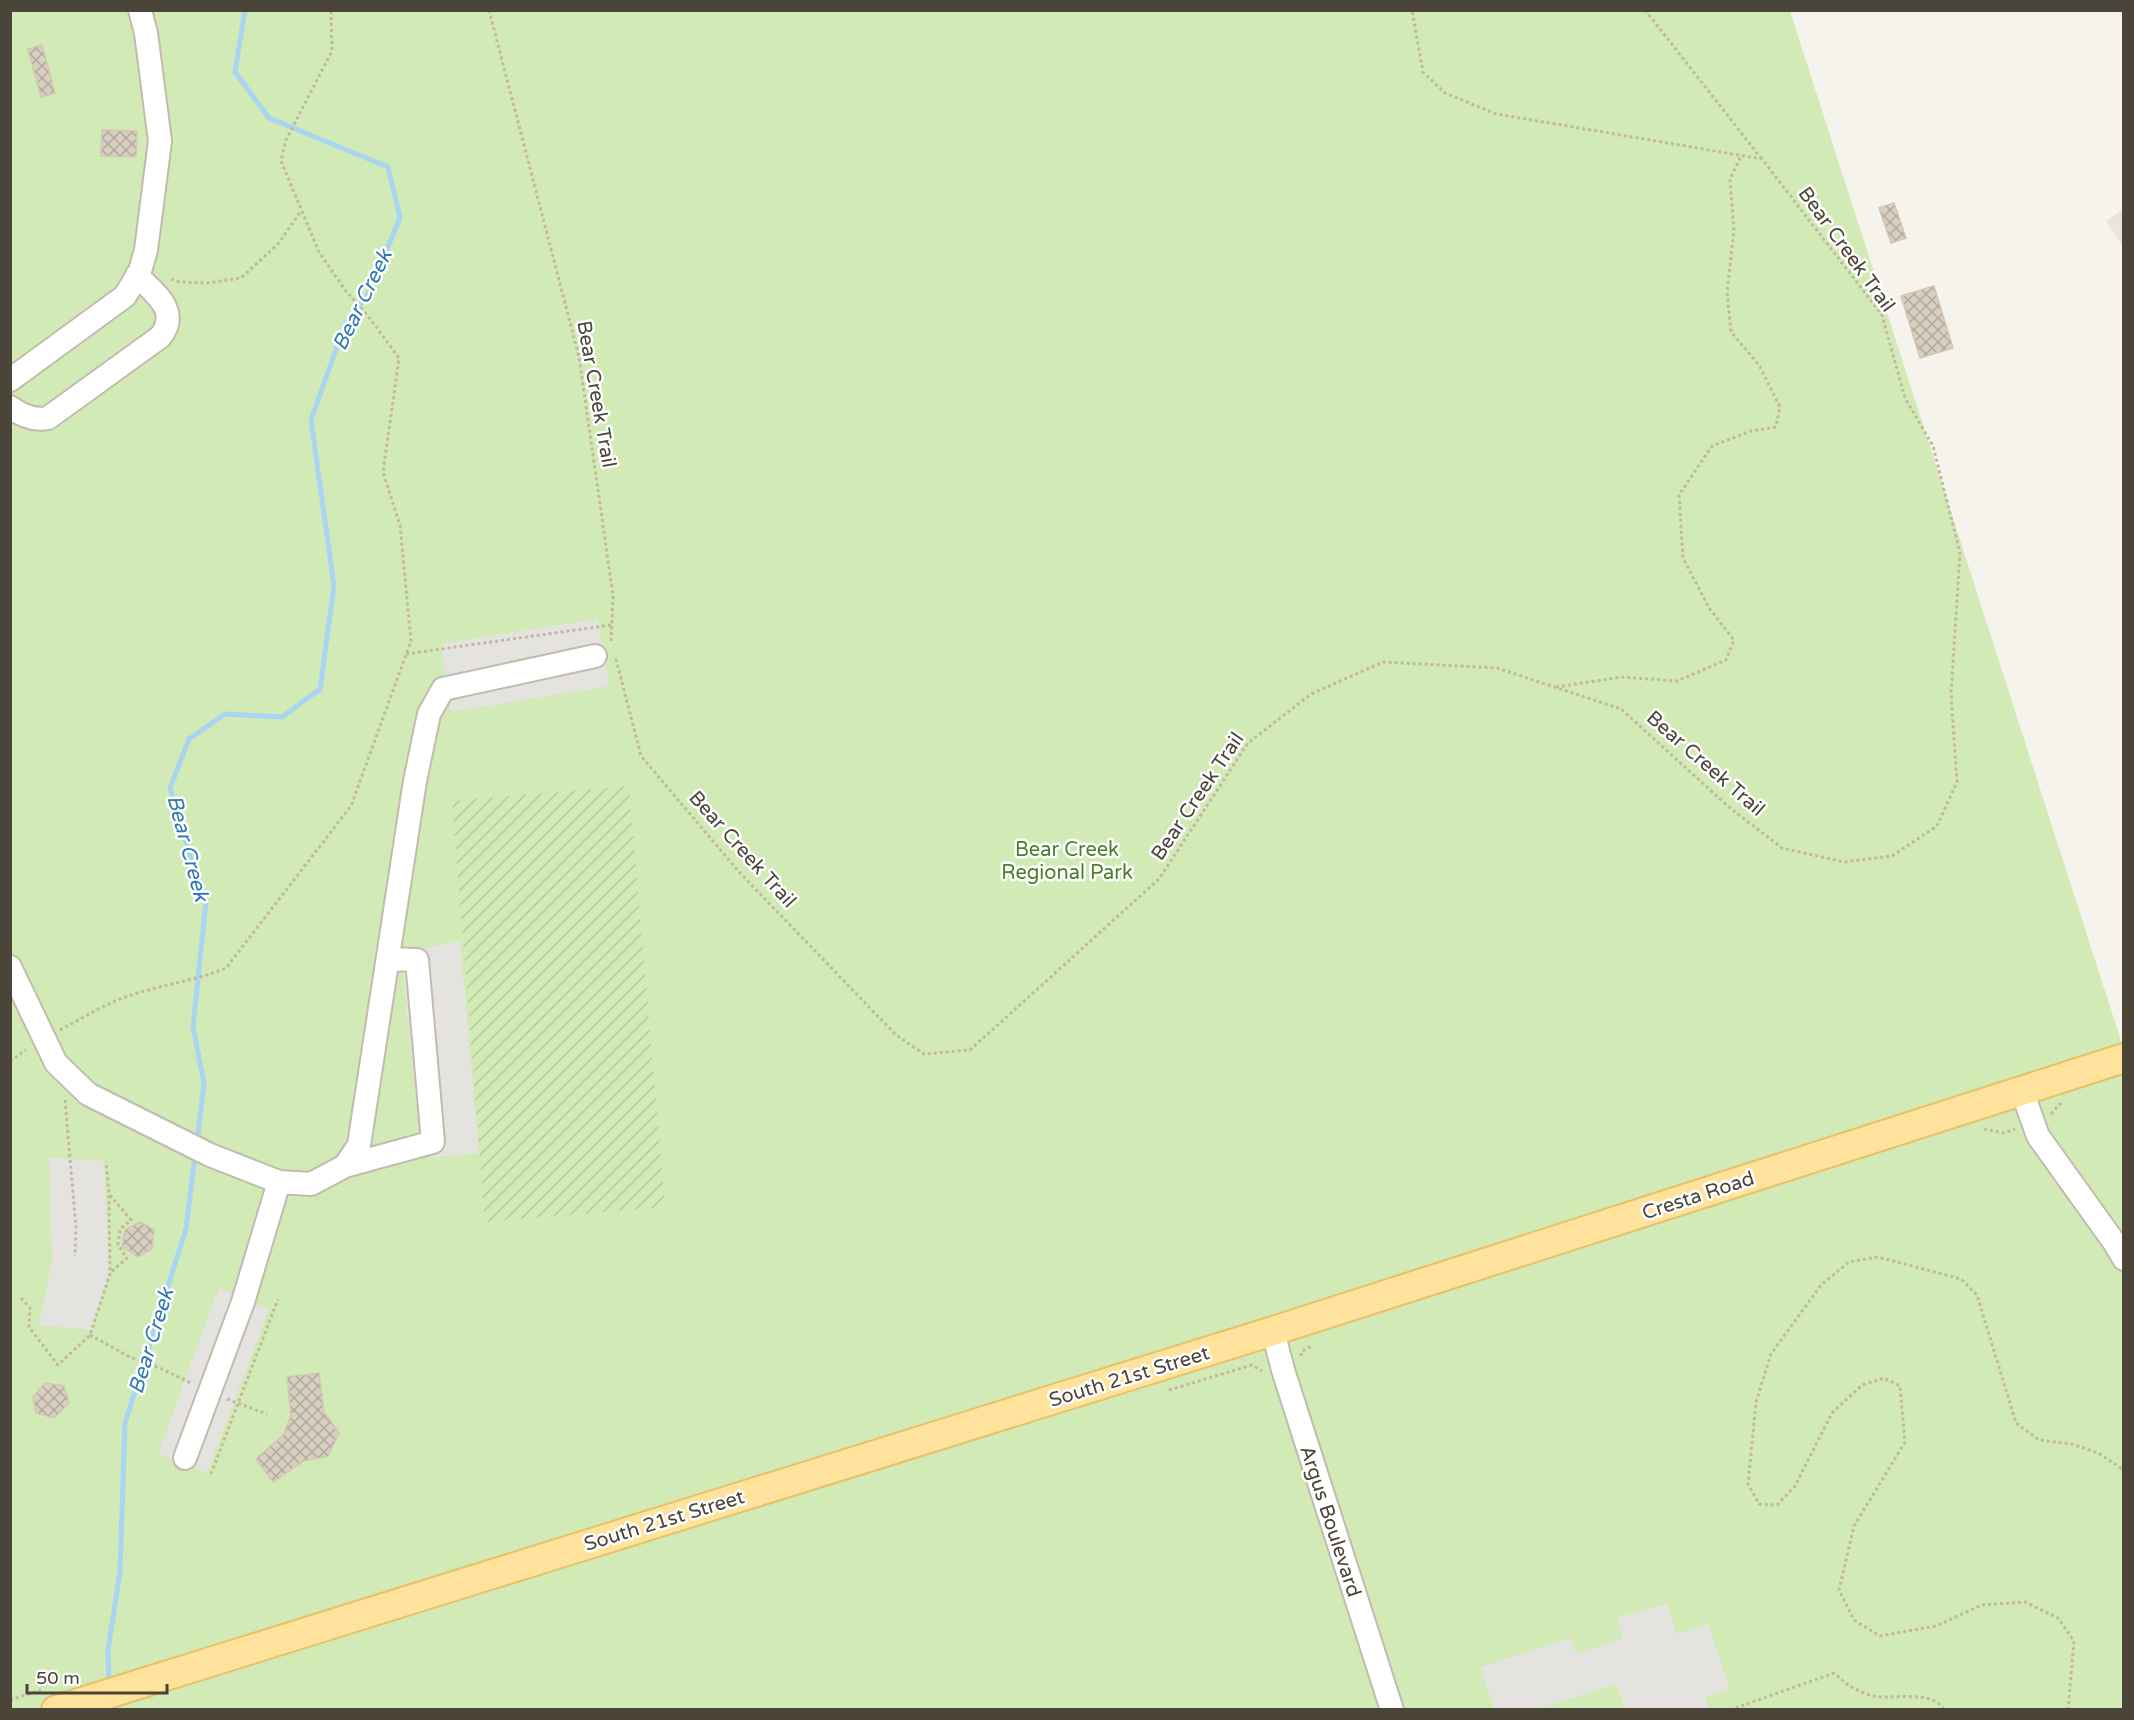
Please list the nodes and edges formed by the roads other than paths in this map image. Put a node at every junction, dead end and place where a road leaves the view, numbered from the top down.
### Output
1 (140, 10) edge
2 (139, 273) junction
3 (10, 380) edge
4 (10, 407) edge
5 (607, 651) road end
6 (388, 959) junction
7 (10, 967) edge
8 (2124, 1058) edge
9 (2022, 1090) junction
10 (345, 1166) junction
11 (279, 1182) junction
12 (2124, 1259) edge
13 (1273, 1331) junction
14 (185, 1458) dead end
15 (56, 1710) edge
16 (1392, 1710) edge

1 - 2 street
2 - 3 street
2 - 4 street
5 - 6 street
6 - 10 street
6 - 10 street
7 - 11 street
8 - 9 main road, Cresta Road
9 - 12 street
9 - 13 main road, Cresta Road
10 - 11 street
11 - 14 street
13 - 15 main road, South 21st Street
13 - 16 street, Argus Boulevard

